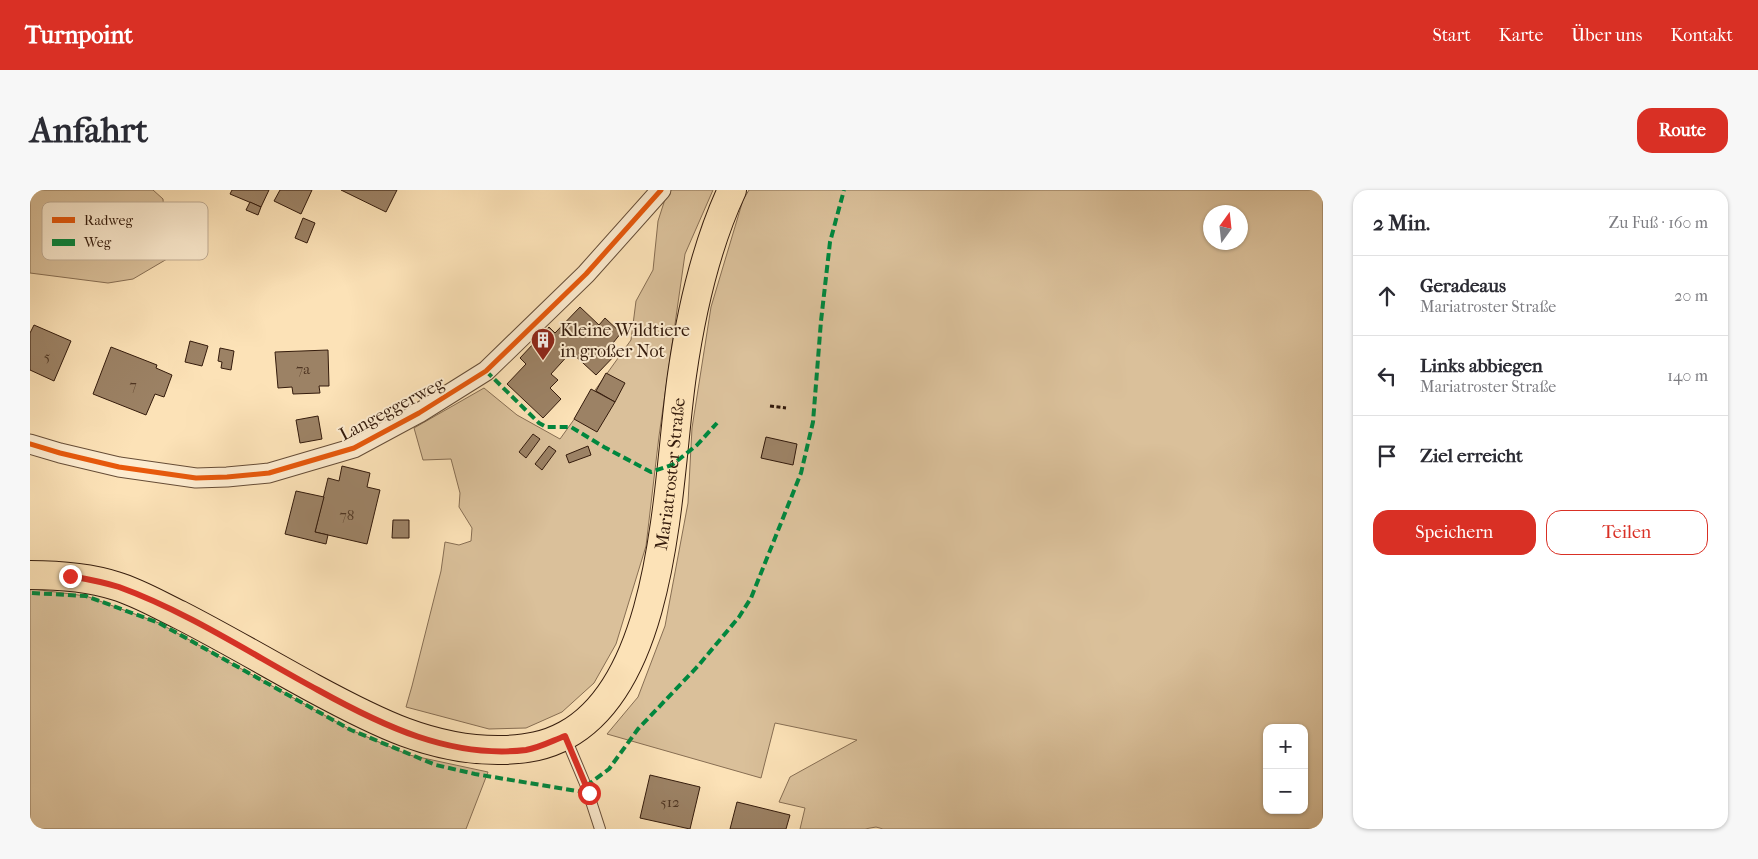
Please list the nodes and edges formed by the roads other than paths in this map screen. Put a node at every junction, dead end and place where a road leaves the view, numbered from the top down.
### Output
1 (662, 190) edge
2 (732, 190) edge
3 (30, 444) edge
4 (30, 575) edge
5 (565, 736) junction
6 (600, 829) edge

1 - 3 street, Langeggerweg
2 - 5 main road, Mariatroster Straße
4 - 5 main road, Mariatroster Straße
5 - 6 lane

